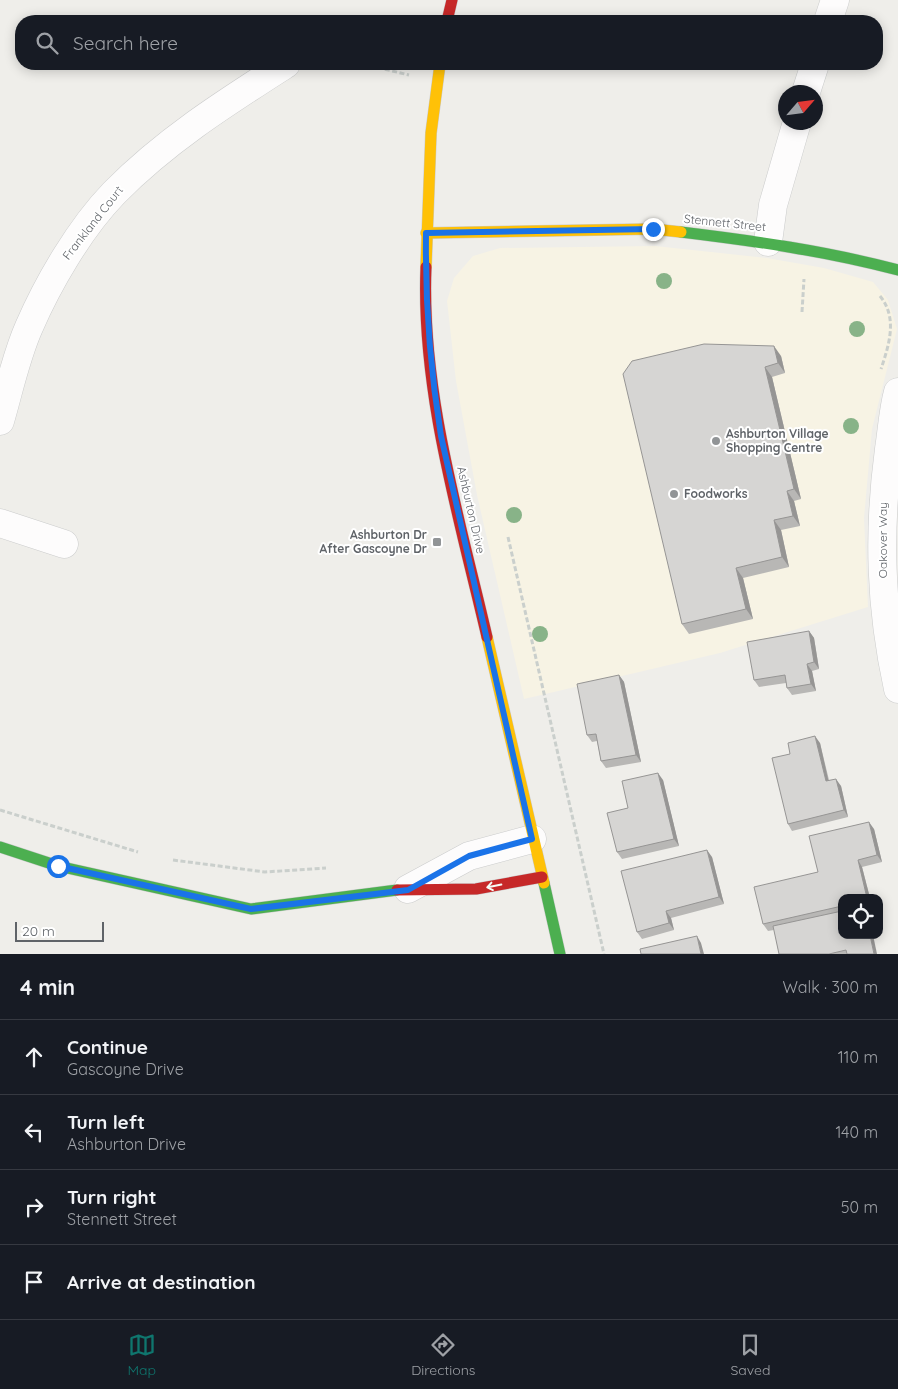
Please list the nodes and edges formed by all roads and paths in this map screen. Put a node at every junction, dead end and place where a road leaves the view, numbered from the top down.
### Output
1 (452, 0) edge
2 (835, 0) edge
3 (448, 15) edge
4 (830, 15) edge
5 (277, 70) edge
6 (390, 70) edge
7 (439, 70) edge
8 (813, 70) edge
9 (412, 75) dead end
10 (808, 85) edge
11 (795, 130) edge
12 (426, 233) junction
13 (768, 242) junction
14 (898, 270) edge
15 (805, 273) dead end
16 (874, 290) dead end
17 (802, 312) dead end
18 (889, 383) edge
19 (0, 421) edge
20 (0, 523) edge
21 (508, 537) dead end
22 (64, 544) dead end
23 (898, 689) edge
24 (0, 810) edge
25 (532, 839) junction
26 (0, 847) edge
27 (146, 854) dead end
28 (164, 858) dead end
29 (332, 867) dead end
30 (542, 876) junction
31 (408, 890) junction
32 (560, 954) edge
33 (604, 954) edge

1 - 3 street
2 - 4 street
5 - 19 street, Frankland Court
6 - 9 path
7 - 12 street, Ashburton Drive
8 - 10 street
11 - 13 street
12 - 13 street, Stennett Street
12 - 25 street, Ashburton Drive
13 - 14 street, Stennett Street
15 - 17 path
16 - 18 path
18 - 23 street, Oakover Way
20 - 22 street
21 - 33 path
24 - 27 path
25 - 30 street, Ashburton Drive
25 - 31 street
26 - 31 street
28 - 29 path
30 -> 31 street
30 - 32 street, Ashburton Drive

